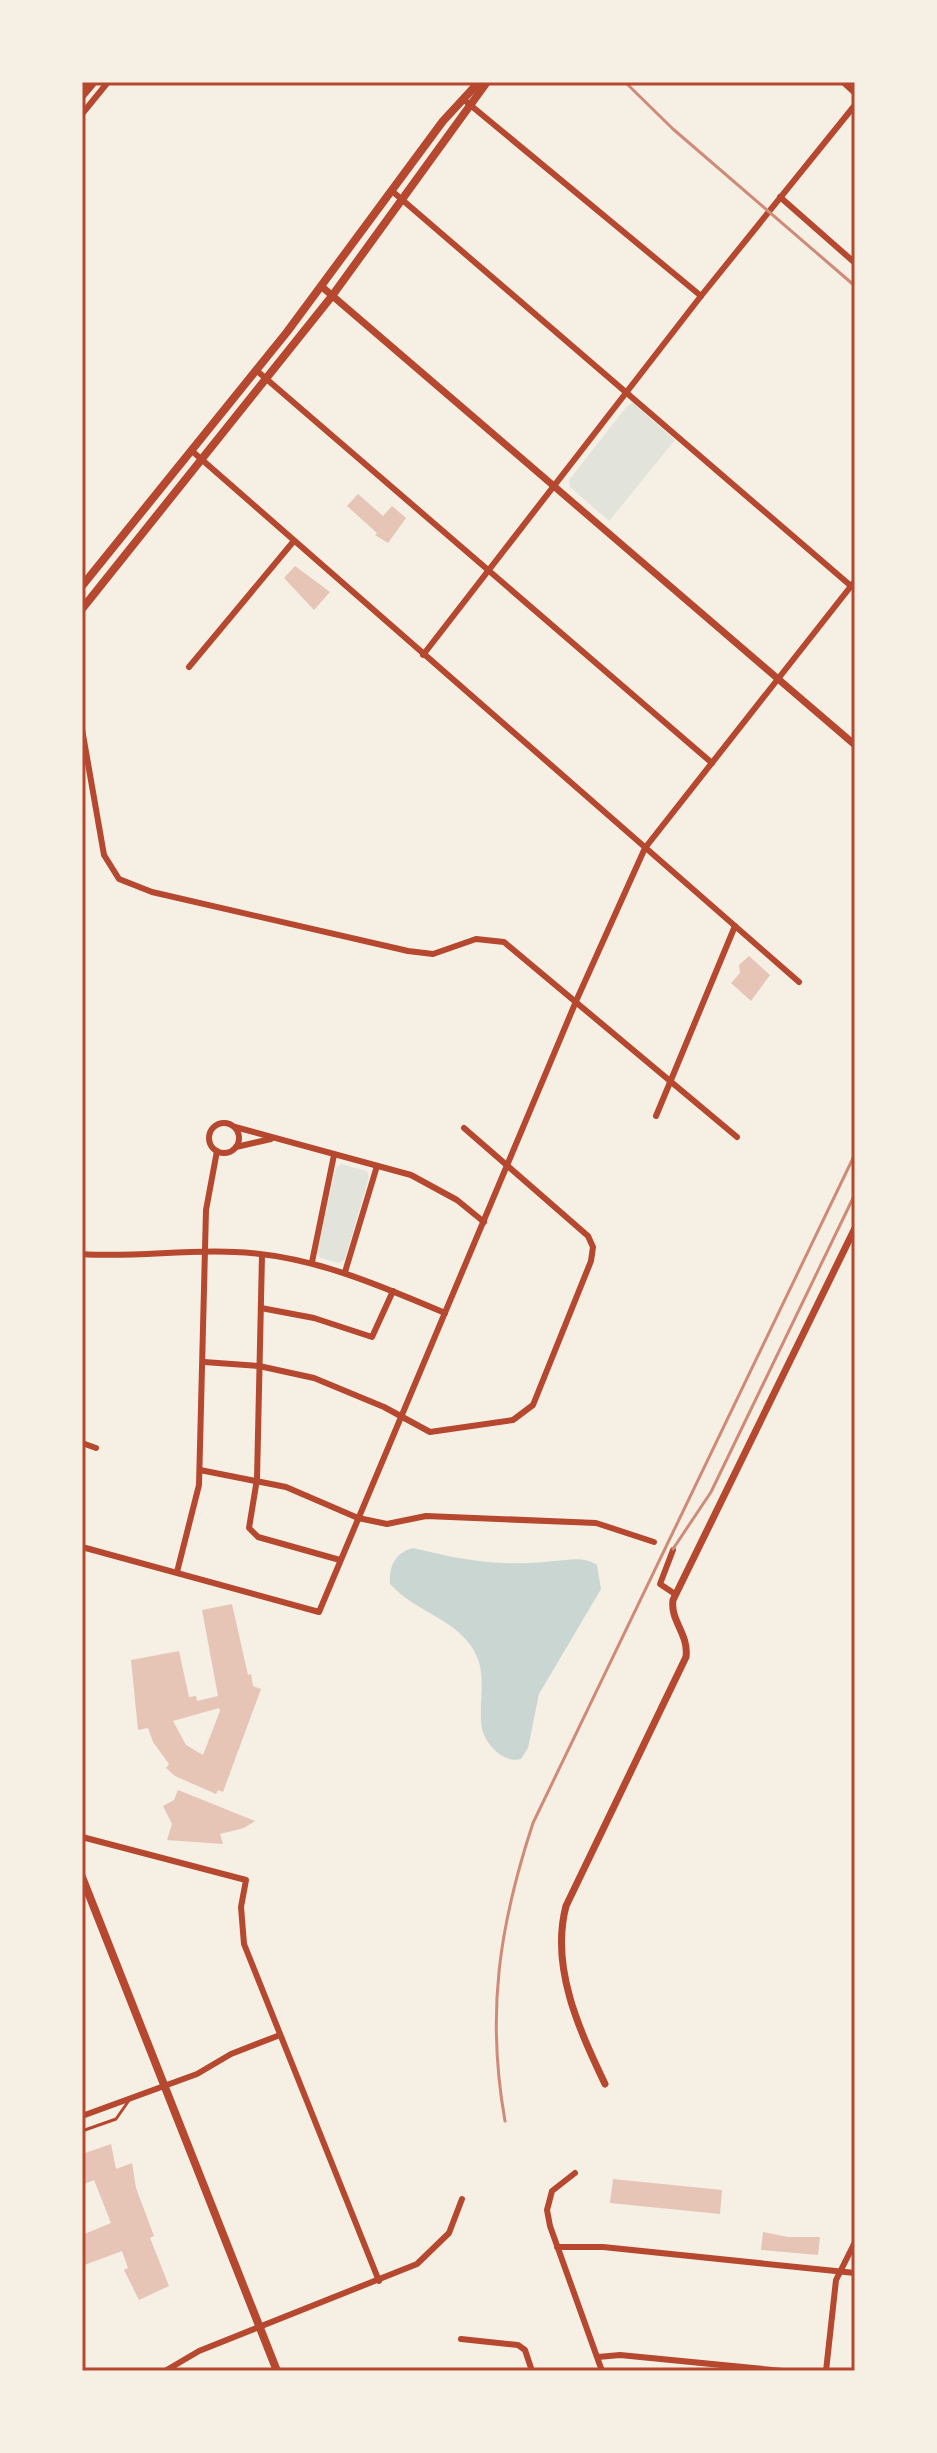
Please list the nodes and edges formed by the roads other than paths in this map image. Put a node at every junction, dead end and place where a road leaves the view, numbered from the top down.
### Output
1 (93, 82) edge
2 (108, 82) edge
3 (479, 82) edge
4 (487, 82) edge
5 (843, 82) edge
6 (83, 93) edge
7 (855, 93) edge
8 (463, 99) junction
9 (855, 105) edge
10 (472, 106) junction
11 (82, 114) edge
12 (392, 191) junction
13 (780, 197) junction
14 (403, 200) junction
15 (855, 263) edge
16 (321, 286) junction
17 (332, 296) junction
18 (701, 296) junction
19 (256, 370) junction
20 (268, 379) junction
21 (627, 393) junction
22 (192, 451) junction
23 (201, 462) junction
24 (556, 487) junction
25 (293, 542) junction
26 (489, 572) junction
27 (853, 583) edge
28 (82, 586) edge
29 (82, 609) edge
30 (423, 655) junction
31 (189, 667) dead end
32 (779, 679) junction
33 (82, 729) edge
34 (855, 745) edge
35 (712, 763) junction
36 (645, 848) junction
37 (735, 926) junction
38 (799, 982) dead end
39 (577, 999) junction
40 (671, 1081) junction
41 (656, 1116) dead end
42 (235, 1127) junction
43 (464, 1128) dead end
44 (737, 1137) dead end
45 (271, 1139) junction
46 (236, 1147) junction
47 (217, 1151) junction
48 (334, 1155) junction
49 (507, 1165) junction
50 (377, 1166) junction
51 (484, 1222) junction
52 (855, 1228) edge
53 (205, 1252) junction
54 (82, 1254) edge
55 (262, 1255) junction
56 (312, 1262) junction
57 (345, 1272) junction
58 (393, 1291) junction
59 (261, 1308) junction
60 (445, 1313) junction
61 (204, 1362) junction
62 (259, 1366) junction
63 (403, 1418) junction
64 (82, 1443) edge
65 (96, 1448) dead end
66 (200, 1470) junction
67 (257, 1479) junction
68 (358, 1518) junction
69 (654, 1542) dead end
70 (82, 1547) edge
71 (673, 1550) dead end
72 (340, 1560) junction
73 (177, 1572) junction
74 (675, 1594) junction
75 (82, 1837) edge
76 (82, 1877) edge
77 (280, 2035) junction
78 (164, 2084) junction
79 (605, 2084) dead end
80 (130, 2099) junction
81 (82, 2116) edge
82 (82, 2131) edge
83 (575, 2173) dead end
84 (462, 2199) dead end
85 (855, 2242) edge
86 (557, 2247) junction
87 (839, 2271) junction
88 (855, 2273) edge
89 (379, 2281) junction
90 (260, 2327) junction
91 (461, 2339) dead end
92 (598, 2357) junction
93 (165, 2371) edge
94 (277, 2371) edge
95 (532, 2371) edge
96 (602, 2371) edge
97 (783, 2371) edge
98 (826, 2371) edge

1 - 6 main road
2 - 11 street
3 - 8 main road
4 - 10 main road
5 - 7 street
8 - 10 street
8 - 12 main road
9 - 13 street
10 - 14 main road
10 - 18 street
12 - 14 street
12 - 16 main road
13 - 15 street
13 - 18 street
14 - 17 main road
14 - 21 street
16 - 17 street
16 - 19 main road
17 - 20 main road
17 - 24 street
18 - 21 street
19 - 20 street
19 - 22 main road
20 - 23 main road
20 - 26 street
21 - 24 street
21 - 27 street
22 - 23 street
22 - 28 main road
23 - 25 street
23 - 29 main road
24 - 26 street
24 - 32 street
25 - 30 street
25 - 31 street
26 - 30 street
26 - 35 street
27 - 32 street
30 - 36 street
32 - 34 street
32 - 35 street
33 - 39 street
35 - 36 street
36 - 37 street
36 - 39 street
37 - 38 street
37 - 40 street
39 - 40 street
39 - 49 street
40 - 41 street
40 - 44 street
42 - 45 street
42 - 46 street
42 - 47 street
43 - 49 street
45 - 46 street
45 - 48 street
46 - 47 street
47 - 53 street
48 - 50 street
48 - 56 street
49 - 51 street
49 - 63 street
50 - 51 street
50 - 57 street
51 - 60 street
52 - 74 street
53 - 54 street
53 - 55 street
53 - 61 street
55 - 56 street
55 - 59 street
56 - 57 street
57 - 58 street
58 - 59 street
58 - 60 street
59 - 62 street
60 - 63 street
61 - 62 street
61 - 66 street
62 - 63 street
62 - 67 street
63 - 68 street
64 - 65 street
66 - 67 street
66 - 73 street
67 - 68 street
67 - 72 street
68 - 69 street
68 - 72 street
70 - 73 street
71 - 74 street
72 - 73 street
74 - 79 street
75 - 77 street
76 - 78 main road
77 - 78 street
77 - 89 street
78 - 80 street
78 - 90 main road
80 - 81 street
80 - 82 lane
83 - 86 street
84 - 89 street
85 - 87 street
86 - 87 street
86 - 92 street
87 - 88 street
87 - 98 street
89 - 90 street
90 - 93 street
90 - 94 main road
91 - 95 street
92 - 96 street
92 - 97 street

